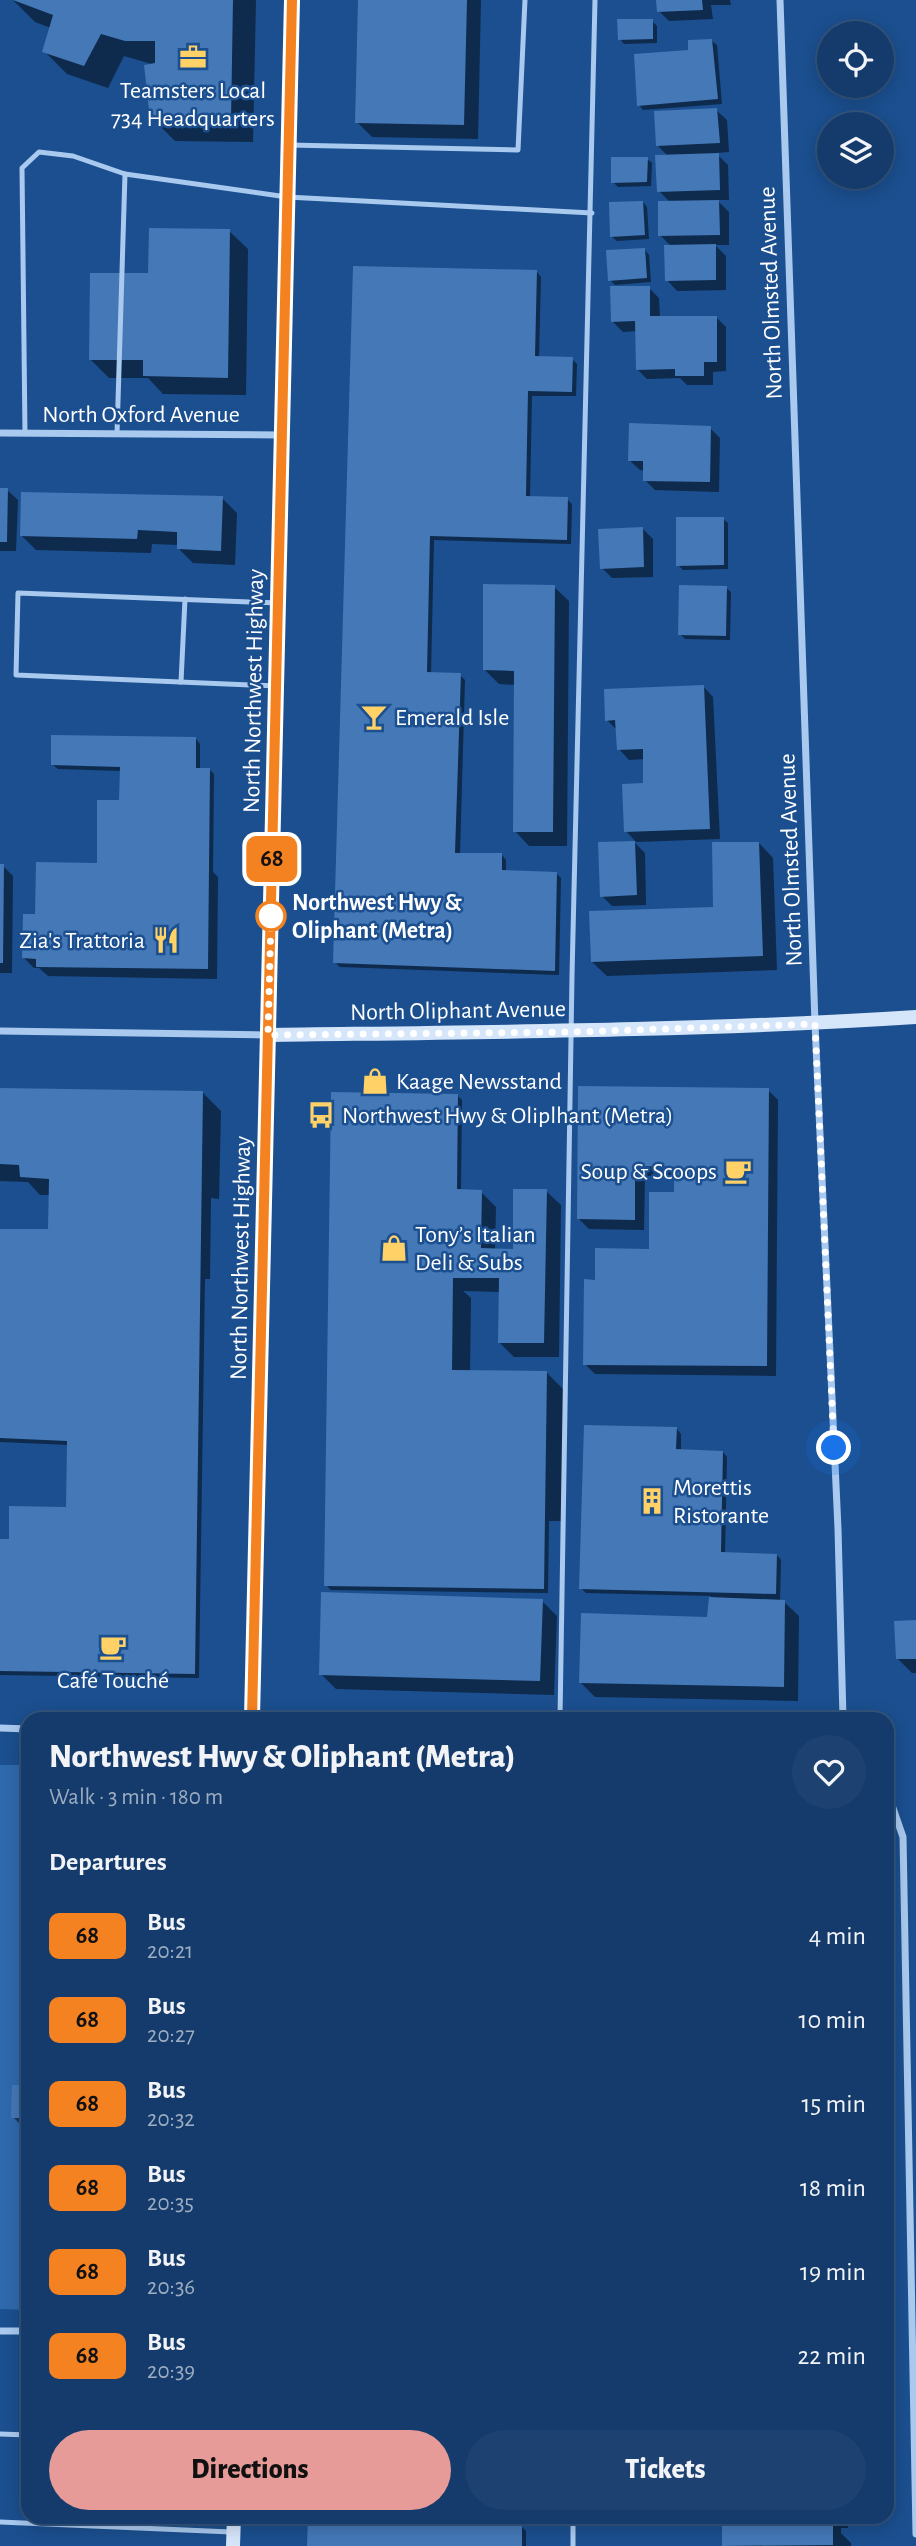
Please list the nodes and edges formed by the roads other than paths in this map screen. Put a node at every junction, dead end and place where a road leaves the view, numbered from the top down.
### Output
1 (292, 0) edge
2 (525, 0) edge
3 (595, 0) edge
4 (780, 0) edge
5 (288, 145) junction
6 (125, 174) junction
7 (287, 197) junction
8 (592, 213) junction
9 (0, 433) edge
10 (25, 433) junction
11 (117, 434) junction
12 (282, 435) junction
13 (185, 599) junction
14 (278, 603) junction
15 (181, 682) junction
16 (276, 686) junction
17 (916, 1017) edge
18 (815, 1024) junction
19 (0, 1031) edge
20 (571, 1032) junction
21 (268, 1035) junction
22 (252, 1712) edge
23 (559, 1712) edge
24 (843, 1712) edge
25 (0, 1728) edge
26 (21, 1729) edge
27 (894, 1811) edge
28 (0, 2331) edge
29 (21, 2331) edge
30 (0, 2434) edge
31 (21, 2435) edge
32 (0, 2522) edge
33 (21, 2524) edge
34 (27, 2524) edge
35 (573, 2524) edge
36 (916, 2534) edge
37 (233, 2539) edge
38 (573, 2546) edge

1 - 5 main road, North Northwest Highway
2 - 5 lane
3 - 8 lane
4 - 18 street, North Olmsted Avenue
5 - 7 main road, North Northwest Highway
6 - 7 lane
6 - 10 lane
6 - 11 lane
7 - 8 lane
7 - 12 main road, North Northwest Highway
8 - 20 lane
9 - 10 street, North Oxford Avenue
10 - 11 street, North Oxford Avenue
11 - 12 street, North Oxford Avenue
12 - 14 main road, North Northwest Highway
13 - 14 lane
13 - 15 lane
13 - 15 lane
14 - 16 main road, North Northwest Highway
15 - 16 lane
16 - 21 main road, North Northwest Highway
17 - 18 main road, North Oliphant Avenue
18 - 20 main road, North Oliphant Avenue
18 - 24 street, North Olmsted Avenue
19 - 21 street, North Oliphant Avenue
20 - 21 main road, North Oliphant Avenue
20 - 23 lane
21 - 22 main road, North Northwest Highway
25 - 26 street
27 - 36 street
28 - 29 street
30 - 31 lane
32 - 33 lane
34 - 37 lane
35 - 38 lane

